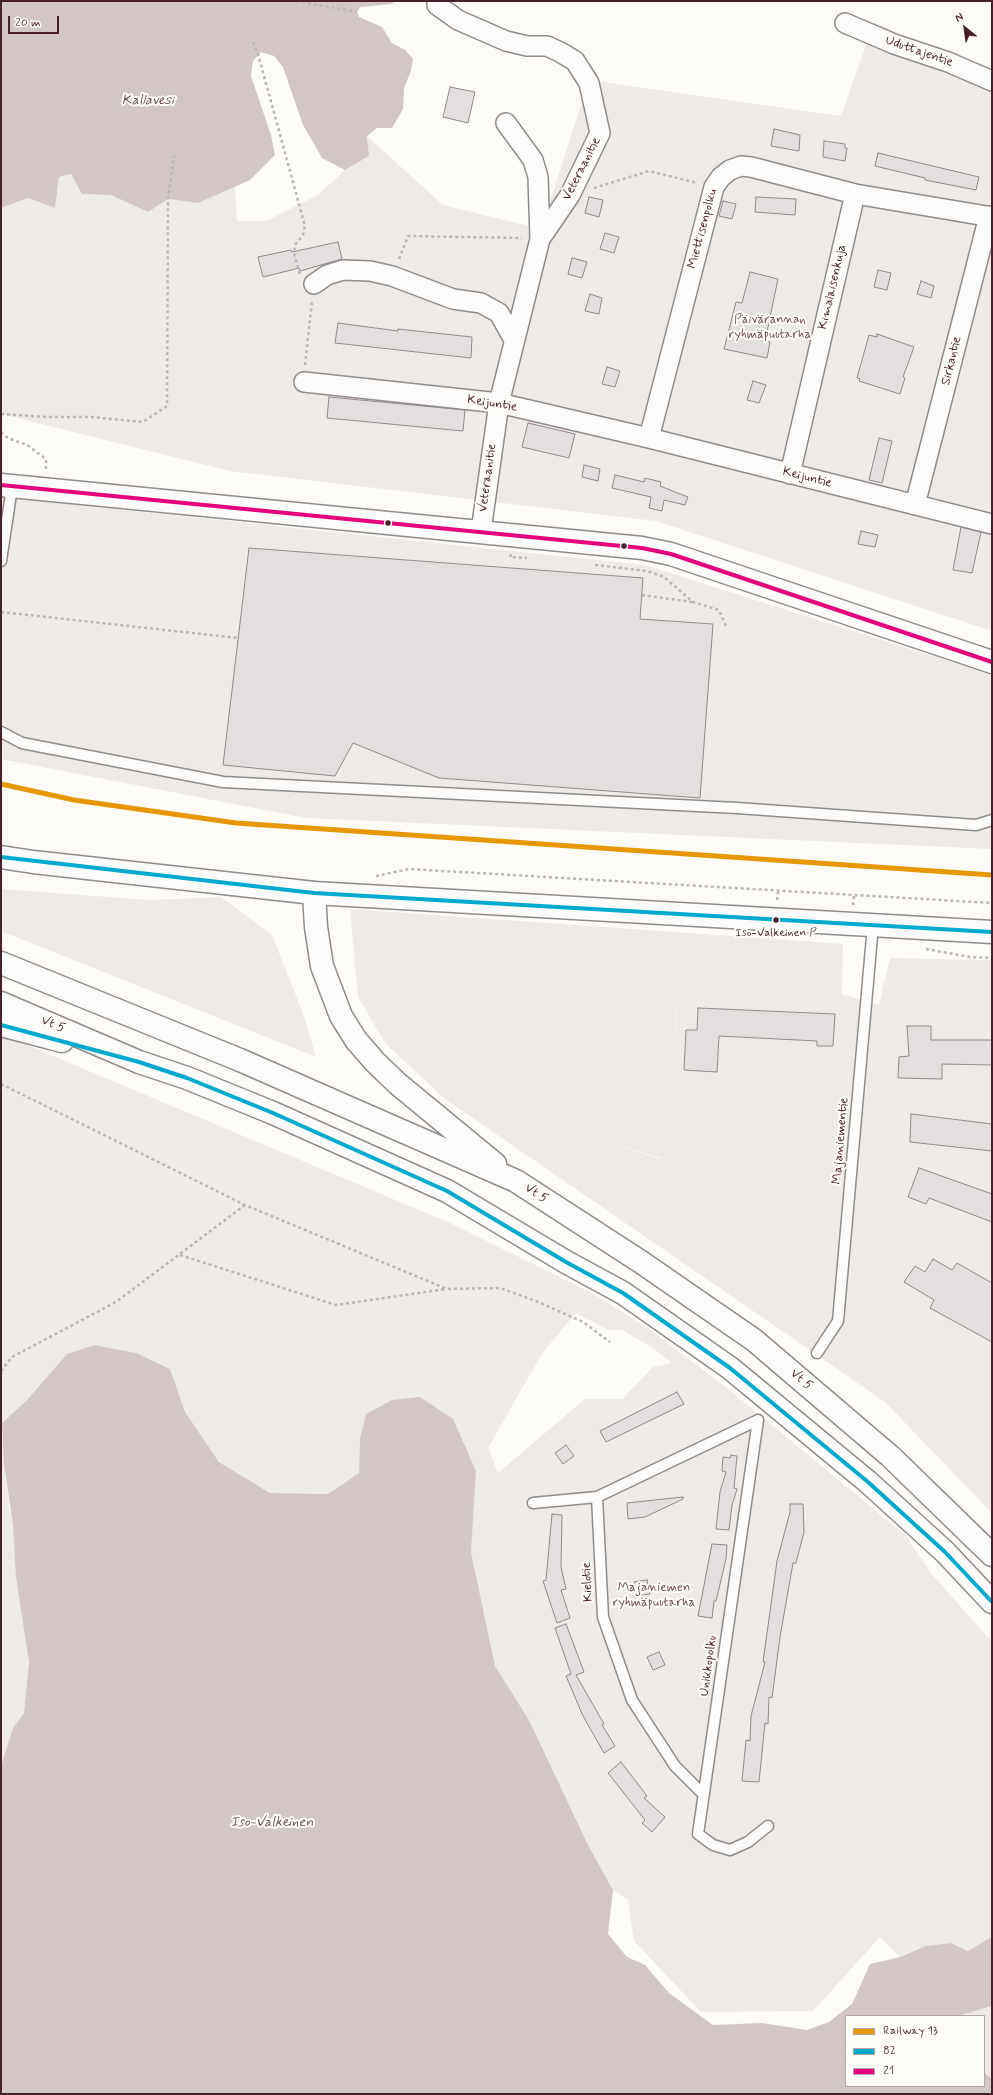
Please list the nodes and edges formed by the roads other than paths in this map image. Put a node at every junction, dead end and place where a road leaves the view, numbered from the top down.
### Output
1 (437, 1) edge
2 (845, 23) dead end
3 (992, 81) edge
4 (506, 123) dead end
5 (855, 194) junction
6 (991, 216) edge
7 (540, 239) junction
8 (314, 284) road end
9 (514, 340) junction
10 (304, 382) road end
11 (499, 403) junction
12 (649, 438) junction
13 (790, 474) junction
14 (6, 486) edge
15 (915, 505) junction
16 (992, 524) edge
17 (481, 531) junction
18 (1, 561) edge
19 (992, 662) edge
20 (1, 732) edge
21 (992, 820) edge
22 (1, 857) edge
23 (314, 892) junction
24 (873, 925) junction
25 (992, 932) edge
26 (1, 963) edge
27 (1, 1003) edge
28 (1, 1025) edge
29 (139, 1062) junction
30 (516, 1181) junction
31 (816, 1353) dead end
32 (597, 1497) junction
33 (533, 1503) dead end
34 (992, 1555) edge
35 (992, 1602) edge
36 (703, 1794) junction
37 (768, 1826) dead end

1 - 7 street, Veteraanitie
2 - 3 street, Uduttajentie
4 - 7 street, Veteraanitie
5 - 6 street, Miettisenpolku
5 - 12 street, Miettisenpolku
5 - 13 street, Kimalaisenkuja
6 - 15 street, Sirkantie
7 - 9 street, Veteraanitie
8 - 9 street
9 - 11 street, Veteraanitie
10 - 11 street, Keijuntie
11 - 12 street, Keijuntie
11 - 17 street, Veteraanitie
12 - 13 street, Keijuntie
13 - 15 street, Keijuntie
14 - 17 main road
14 - 18 lane
15 - 16 street, Keijuntie
17 - 19 main road
20 - 21 lane
22 - 23 main road
23 - 24 main road
23 - 30 main road
24 - 25 main road
24 - 31 lane, Majaniementie
26 - 30 main road, Vt 5
27 - 29 main road, Vt 5
28 - 29 main road
29 - 35 main road, Vt 5
30 - 34 main road, Vt 5
32 - 33 lane
32 - 36 lane, Kielotie
32 - 36 lane, Unikkopolku
36 - 37 lane, Unikkopolku

